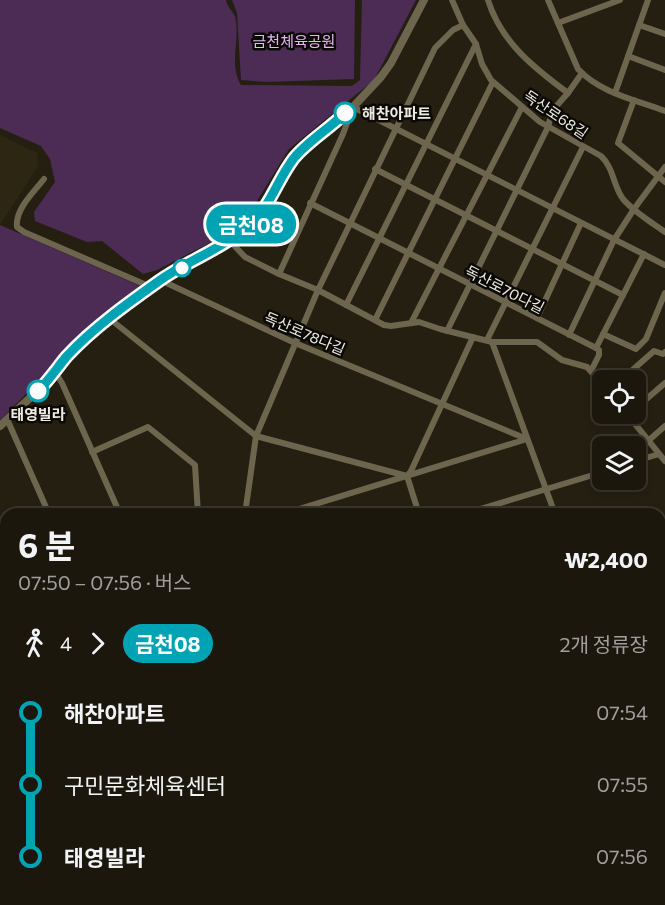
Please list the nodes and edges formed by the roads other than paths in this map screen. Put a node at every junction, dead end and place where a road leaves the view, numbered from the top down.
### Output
1 (424, 0) edge
2 (452, 0) edge
3 (488, 0) edge
4 (548, 0) edge
5 (620, 0) edge
6 (648, 0) edge
7 (558, 24) junction
8 (463, 25) junction
9 (639, 25) junction
10 (665, 34) edge
11 (476, 44) junction
12 (628, 56) junction
13 (665, 70) edge
14 (582, 73) junction
15 (493, 82) junction
16 (568, 93) junction
17 (615, 93) junction
18 (634, 100) junction
19 (353, 107) junction
20 (522, 107) junction
21 (665, 111) edge
22 (548, 127) junction
23 (395, 128) junction
24 (426, 144) junction
25 (583, 147) junction
26 (455, 159) junction
27 (665, 167) edge
28 (375, 169) junction
29 (487, 176) junction
30 (658, 176) junction
31 (44, 179) dead end
32 (665, 182) edge
33 (406, 185) junction
34 (516, 191) junction
35 (435, 200) junction
36 (310, 203) junction
37 (552, 209) junction
38 (633, 209) junction
39 (466, 216) junction
40 (581, 223) junction
41 (349, 224) junction
42 (496, 231) junction
43 (665, 232) edge
44 (379, 239) junction
45 (229, 240) junction
46 (614, 240) junction
47 (532, 249) junction
48 (408, 253) junction
49 (644, 254) junction
50 (562, 264) junction
51 (665, 265) edge
52 (439, 269) junction
53 (279, 274) junction
54 (160, 280) junction
55 (594, 280) junction
56 (470, 285) junction
57 (151, 287) junction
58 (318, 290) junction
59 (665, 292) edge
60 (623, 295) junction
61 (505, 302) junction
62 (346, 305) junction
63 (537, 318) junction
64 (110, 319) junction
65 (375, 320) junction
66 (411, 323) junction
67 (447, 331) junction
68 (569, 334) junction
69 (603, 334) junction
70 (473, 337) junction
71 (490, 341) junction
72 (295, 343) junction
73 (596, 348) junction
74 (664, 355) edge
75 (591, 370) joint
76 (632, 370) edge
77 (55, 372) junction
78 (665, 383) edge
79 (646, 399) edge
80 (443, 402) junction
81 (7, 419) junction
82 (635, 424) edge
83 (0, 426) edge
84 (665, 426) edge
85 (256, 436) junction
86 (527, 439) junction
87 (648, 441) junction
88 (92, 452) junction
89 (659, 454) junction
90 (646, 458) edge
91 (665, 461) edge
92 (592, 475) edge
93 (407, 476) junction
94 (546, 489) junction
95 (46, 508) edge
96 (117, 508) edge
97 (198, 508) edge
98 (246, 508) edge
99 (303, 508) edge
100 (417, 508) edge
101 (484, 508) edge
102 (553, 508) edge

1 - 19 street
2 - 8 street, 독산로68길
3 - 16 street
4 - 7 street
5 - 7 street
6 - 9 street
7 - 14 street
8 - 11 street, 독산로68길
8 - 23 street
9 - 10 street
9 - 12 street
11 - 15 street, 독산로68길
11 - 24 street
12 - 13 street
12 - 17 street
14 - 16 street
14 - 17 street
15 - 20 street, 독산로68길
15 - 26 street
16 - 22 street
17 - 18 street
18 - 21 street
18 - 30 street
19 - 23 street
19 - 36 street
19 - 45 street
20 - 22 street, 독산로68길
20 - 29 street
22 - 25 street, 독산로68길
22 - 34 street
23 - 24 street
23 - 28 street
24 - 26 street
24 - 33 street
25 - 37 street
25 - 38 street, 독산로68길
26 - 29 street
26 - 35 street
27 - 30 street
28 - 33 street
28 - 41 street
29 - 34 street
29 - 39 street
30 - 32 street
30 - 38 street
31 - 57 street
33 - 35 street
33 - 44 street
34 - 37 street
34 - 42 street
35 - 39 street
35 - 48 street
36 - 41 street, 독산로70다길
36 - 53 street
37 - 40 street
37 - 47 street
38 - 43 street, 독산로68길
38 - 46 street
39 - 42 street
39 - 52 street
40 - 46 street
40 - 50 street
41 - 44 street, 독산로70다길
41 - 58 street
42 - 47 street
42 - 56 street
44 - 48 street, 독산로70다길
44 - 62 street
45 - 53 street
45 - 54 street
46 - 49 street
46 - 55 street
47 - 50 street
47 - 61 street
48 - 52 street, 독산로70다길
48 - 65 street
49 - 51 street
49 - 60 street
50 - 55 street
50 - 63 street
52 - 56 street, 독산로70다길
52 - 66 street
53 - 58 street
54 - 57 street
54 - 72 street, 독산로78다길
55 - 60 street
55 - 68 street
56 - 61 street, 독산로70다길
56 - 67 street
57 - 64 street
58 - 62 street
58 - 72 street
59 - 69 street
60 - 69 street
61 - 63 street, 독산로70다길
61 - 71 street
62 - 65 street
63 - 68 street, 독산로70다길
64 - 77 street
64 - 85 street
65 - 66 street
66 - 67 street
67 - 70 street
68 - 73 street, 독산로70다길
69 - 73 street
70 - 71 street
70 - 80 street
71 - 75 street
71 - 86 street
72 - 80 street, 독산로78다길
72 - 85 street
73 - 75 street
74 - 76 street
77 - 81 street
77 - 88 street
78 - 79 street
80 - 86 street, 독산로78다길
80 - 93 street
81 - 83 street
81 - 95 street
82 - 87 street
84 - 87 street
85 - 93 street
85 - 98 street
86 - 93 street
86 - 94 street
87 - 89 street
88 - 96 street
88 - 97 street
89 - 90 street
89 - 91 street
92 - 94 street
93 - 99 street
93 - 100 street
94 - 101 street
94 - 102 street

